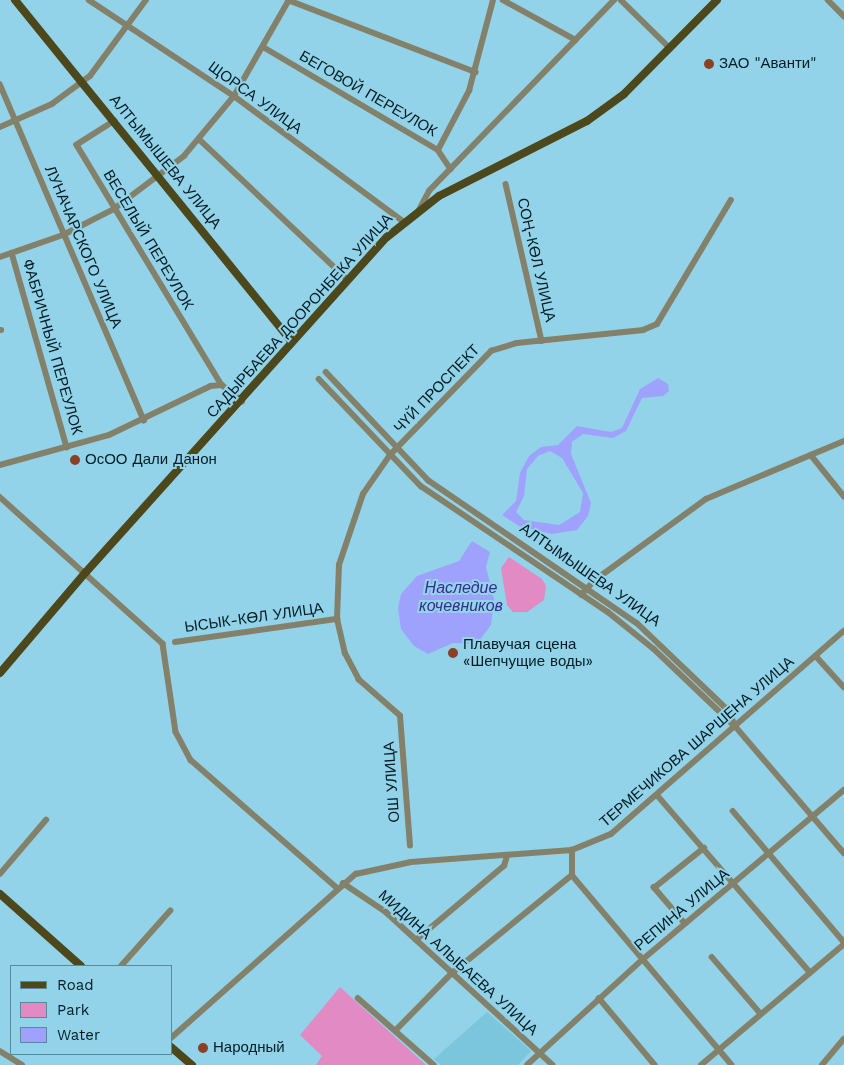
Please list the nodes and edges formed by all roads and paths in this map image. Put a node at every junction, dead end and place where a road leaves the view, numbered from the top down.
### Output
1 (15, 0) edge
2 (89, 0) edge
3 (146, 0) edge
4 (289, 0) edge
5 (493, 0) edge
6 (503, 0) edge
7 (614, 0) edge
8 (621, 0) edge
9 (717, 0) edge
10 (828, 0) edge
11 (844, 16) edge
12 (127, 26) junction
13 (576, 40) junction
14 (265, 48) junction
15 (670, 48) junction
16 (476, 72) junction
17 (82, 82) junction
18 (0, 84) edge
19 (234, 96) junction
20 (17, 120) junction
21 (115, 121) junction
22 (0, 127) edge
23 (200, 139) junction
24 (438, 150) junction
25 (451, 169) junction
26 (160, 178) junction
27 (506, 184) dead end
28 (731, 200) dead end
29 (114, 209) junction
30 (419, 210) junction
31 (404, 222) junction
32 (63, 235) junction
33 (12, 253) junction
34 (0, 257) edge
35 (348, 280) junction
36 (542, 341) junction
37 (292, 342) junction
38 (326, 372) dead end
39 (319, 379) dead end
40 (222, 385) junction
41 (242, 401) junction
42 (144, 420) junction
43 (844, 441) edge
44 (67, 447) junction
45 (397, 448) junction
46 (390, 455) junction
47 (811, 455) junction
48 (0, 466) edge
49 (0, 496) edge
50 (844, 496) edge
51 (86, 572) junction
52 (587, 587) junction
53 (581, 595) junction
54 (337, 619) junction
55 (844, 631) edge
56 (175, 642) dead end
57 (816, 656) junction
58 (0, 674) edge
59 (844, 687) edge
60 (400, 716) joint
61 (736, 727) junction
62 (844, 790) edge
63 (658, 796) junction
64 (733, 811) dead end
65 (813, 817) junction
66 (46, 820) dead end
67 (410, 846) dead end
68 (704, 848) junction
69 (572, 850) junction
70 (844, 853) edge
71 (769, 854) junction
72 (507, 856) junction
73 (0, 874) edge
74 (572, 875) junction
75 (343, 883) junction
76 (734, 883) junction
77 (337, 888) junction
78 (0, 894) edge
79 (170, 911) dead end
80 (685, 924) junction
81 (416, 940) junction
82 (844, 943) edge
83 (712, 957) dead end
84 (642, 960) junction
85 (80, 965) edge
86 (122, 965) edge
87 (810, 972) junction
88 (451, 974) junction
89 (358, 998) dead end
90 (599, 998) junction
91 (761, 1014) junction
92 (396, 1030) junction
93 (172, 1037) edge
94 (844, 1039) edge
95 (172, 1048) edge
96 (719, 1050) junction
97 (0, 1051) edge
98 (539, 1053) junction
99 (22, 1065) edge
100 (192, 1065) edge
101 (434, 1065) edge
102 (527, 1065) edge
103 (553, 1065) edge
104 (655, 1065) edge
105 (701, 1065) edge
106 (732, 1065) edge
107 (822, 1065) edge

1 - 17 main road, АЛТЫМЫШЕВА УЛИЦА
2 - 12 street, ЩОРСА УЛИЦА
3 - 12 street
4 - 14 street
4 - 16 street
5 - 16 street
6 - 13 street
7 - 13 street
8 - 15 street
9 - 15 main road, САДЫРБАЕВА ДООРОНБЕКА УЛИЦА
10 - 11 street
12 - 17 street
12 - 19 street, ЩОРСА УЛИЦА
13 - 25 street
14 - 19 street
14 - 24 street, БЕГОВОЙ ПЕРЕУЛОК
15 - 30 main road, САДЫРБАЕВА ДООРОНБЕКА УЛИЦА
16 - 24 street
17 - 20 street
17 - 21 main road, АЛТЫМЫШЕВА УЛИЦА
18 - 20 street, ЛУНАЧАРСКОГО УЛИЦА
19 - 23 street
19 - 31 street, ЩОРСА УЛИЦА
20 - 22 street
20 - 32 street, ЛУНАЧАРСКОГО УЛИЦА
21 - 26 main road, АЛТЫМЫШЕВА УЛИЦА
21 - 29 street, ВЕСЕЛЫЙ ПЕРЕУЛОК
23 - 26 street
23 - 35 street
24 - 25 street, БЕГОВОЙ ПЕРЕУЛОК
25 - 30 street
26 - 29 street
26 - 37 main road, АЛТЫМЫШЕВА УЛИЦА
27 - 36 street, СОҢ-КӨЛ УЛИЦА
28 - 36 street, ЧҮЙ ПРОСПЕКТ
29 - 32 street
29 - 40 street, ВЕСЕЛЫЙ ПЕРЕУЛОК
30 - 31 main road, САДЫРБАЕВА ДООРОНБЕКА УЛИЦА
31 - 35 main road, САДЫРБАЕВА ДООРОНБЕКА УЛИЦА
32 - 33 street
32 - 42 street, ЛУНАЧАРСКОГО УЛИЦА
33 - 34 street
33 - 44 street, ФАБРИЧНЫЙ ПЕРЕУЛОК
35 - 37 main road, САДЫРБАЕВА ДООРОНБЕКА УЛИЦА
36 - 45 street, ЧҮЙ ПРОСПЕКТ
37 - 41 main road, САДЫРБАЕВА ДООРОНБЕКА УЛИЦА
38 - 45 street, АЛТЫМЫШЕВА УЛИЦА
39 - 46 street, АЛТЫМЫШЕВА УЛИЦА
40 - 41 street, ВЕСЕЛЫЙ ПЕРЕУЛОК
40 - 42 street
41 - 51 main road, САДЫРБАЕВА ДООРОНБЕКА УЛИЦА
42 - 44 street
43 - 47 street
44 - 48 street
45 - 46 street, ЧҮЙ ПРОСПЕКТ
45 - 52 street, АЛТЫМЫШЕВА УЛИЦА
46 - 53 street, АЛТЫМЫШЕВА УЛИЦА
46 - 54 street, ЧҮЙ ПРОСПЕКТ
47 - 50 street
47 - 52 street
49 - 51 street
51 - 58 main road, САДЫРБАЕВА ДООРОНБЕКА УЛИЦА
51 - 77 street
52 - 53 street
52 - 61 street, АЛТЫМЫШЕВА УЛИЦА
53 - 61 street, АЛТЫМЫШЕВА УЛИЦА
54 - 56 street, ЫСЫК-КӨЛ УЛИЦА
54 - 60 street, ЧҮЙ ПРОСПЕКТ
55 - 57 street, ТЕРМЕЧИКОВА ШАРШЕНА УЛИЦА
57 - 59 street
57 - 61 street, ТЕРМЕЧИКОВА ШАРШЕНА УЛИЦА
60 - 67 street, ОШ УЛИЦА
61 - 63 street, ТЕРМЕЧИКОВА ШАРШЕНА УЛИЦА
61 - 65 street
62 - 65 street, РЕПИНА УЛИЦА
63 - 68 street
63 - 69 street, ТЕРМЕЧИКОВА ШАРШЕНА УЛИЦА
64 - 71 street
65 - 70 street
65 - 71 street, РЕПИНА УЛИЦА
66 - 73 street
68 - 76 street
68 - 80 street
69 - 72 street, ТЕРМЕЧИКОВА ШАРШЕНА УЛИЦА
69 - 74 street
71 - 76 street, РЕПИНА УЛИЦА
71 - 82 street
72 - 75 street, ТЕРМЕЧИКОВА ШАРШЕНА УЛИЦА
72 - 81 street
74 - 84 street
74 - 88 street
75 - 77 street, ТЕРМЕЧИКОВА ШАРШЕНА УЛИЦА
75 - 81 street, МИДИНА АЛЫБАЕВА УЛИЦА
76 - 80 street, РЕПИНА УЛИЦА
76 - 87 street
77 - 93 street, ТЕРМЕЧИКОВА ШАРШЕНА УЛИЦА
78 - 85 main road
79 - 86 street
80 - 84 street, РЕПИНА УЛИЦА
81 - 88 street, МИДИНА АЛЫБАЕВА УЛИЦА
82 - 87 street
83 - 91 street
84 - 90 street, РЕПИНА УЛИЦА
84 - 96 street
87 - 91 street
88 - 92 street
88 - 98 street, МИДИНА АЛЫБАЕВА УЛИЦА
89 - 92 street
90 - 98 street, РЕПИНА УЛИЦА
90 - 104 street
91 - 96 street
92 - 101 street
94 - 107 street
95 - 100 main road
96 - 105 street
96 - 106 street
97 - 99 street
98 - 102 street, РЕПИНА УЛИЦА
98 - 103 street, МИДИНА АЛЫБАЕВА УЛИЦА

